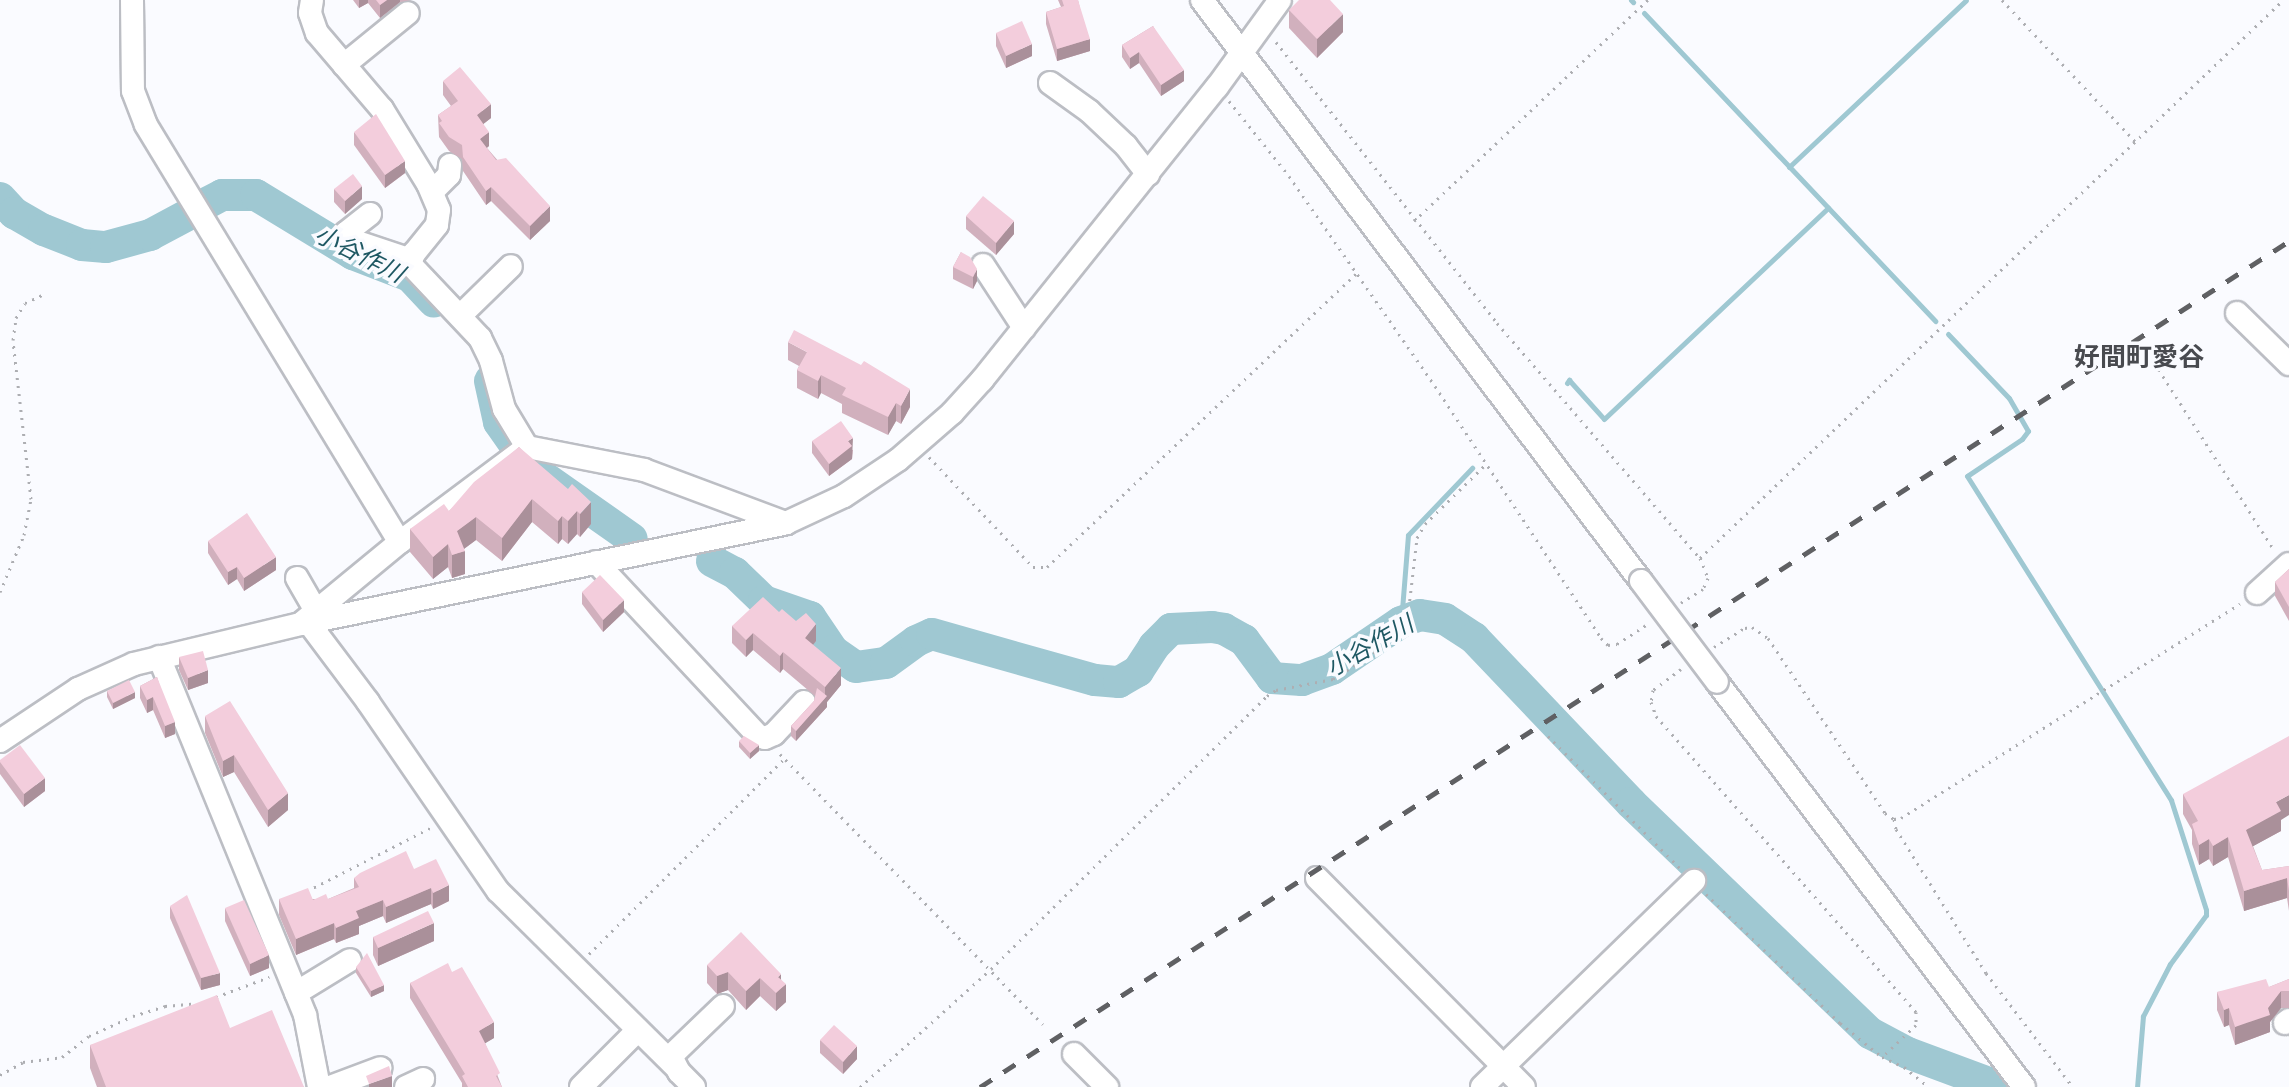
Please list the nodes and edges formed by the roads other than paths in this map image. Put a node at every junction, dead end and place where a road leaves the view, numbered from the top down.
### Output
1 (132, 0) edge
2 (312, 0) edge
3 (1202, 0) edge
4 (1280, 0) edge
5 (408, 13) dead end
6 (1241, 51) junction
7 (344, 65) junction
8 (1050, 83) dead end
9 (450, 165) dead end
10 (1148, 174) junction
11 (432, 192) junction
12 (370, 214) dead end
13 (411, 260) junction
14 (983, 265) dead end
15 (511, 266) dead end
16 (2237, 313) dead end
17 (460, 316) junction
18 (1024, 328) junction
19 (2289, 364) edge
20 (520, 452) junction
21 (786, 523) junction
22 (400, 542) junction
23 (596, 562) junction
24 (2287, 566) edge
25 (297, 578) dead end
26 (2257, 593) road end
27 (308, 619) junction
28 (159, 657) junction
29 (804, 702) dead end
30 (0, 741) edge
31 (1317, 878) dead end
32 (1694, 881) road end
33 (350, 960) dead end
34 (296, 993) junction
35 (723, 1006) dead end
36 (637, 1031) junction
37 (1074, 1054) dead end
38 (675, 1066) junction
39 (1504, 1066) junction
40 (381, 1068) edge
41 (319, 1087) edge
42 (330, 1087) edge
43 (581, 1087) edge
44 (694, 1087) edge
45 (1107, 1087) edge
46 (1482, 1087) edge
47 (1524, 1087) edge
48 (2024, 1087) edge

1 - 22 street
2 - 7 street
3 - 6 street
4 - 6 street
5 - 7 street
6 - 10 street
6 - 48 street, bridge
7 - 11 street
8 - 10 street
9 - 11 street
10 - 18 street
11 - 13 street
12 - 13 street
13 - 17 street
14 - 18 street
15 - 17 street
16 - 19 street
17 - 20 street
18 - 21 street
20 - 21 street
20 - 22 street
21 - 23 street
22 - 27 street
23 - 27 street
23 - 29 street
24 - 26 street
25 - 27 street
27 - 28 street
27 - 36 street
28 - 30 street
28 - 34 street
31 - 39 street
32 - 39 street
33 - 34 street
34 - 41 street
35 - 38 street
36 - 38 street
36 - 43 street
37 - 45 street
38 - 44 street
39 - 46 street
39 - 47 street
40 - 42 street

